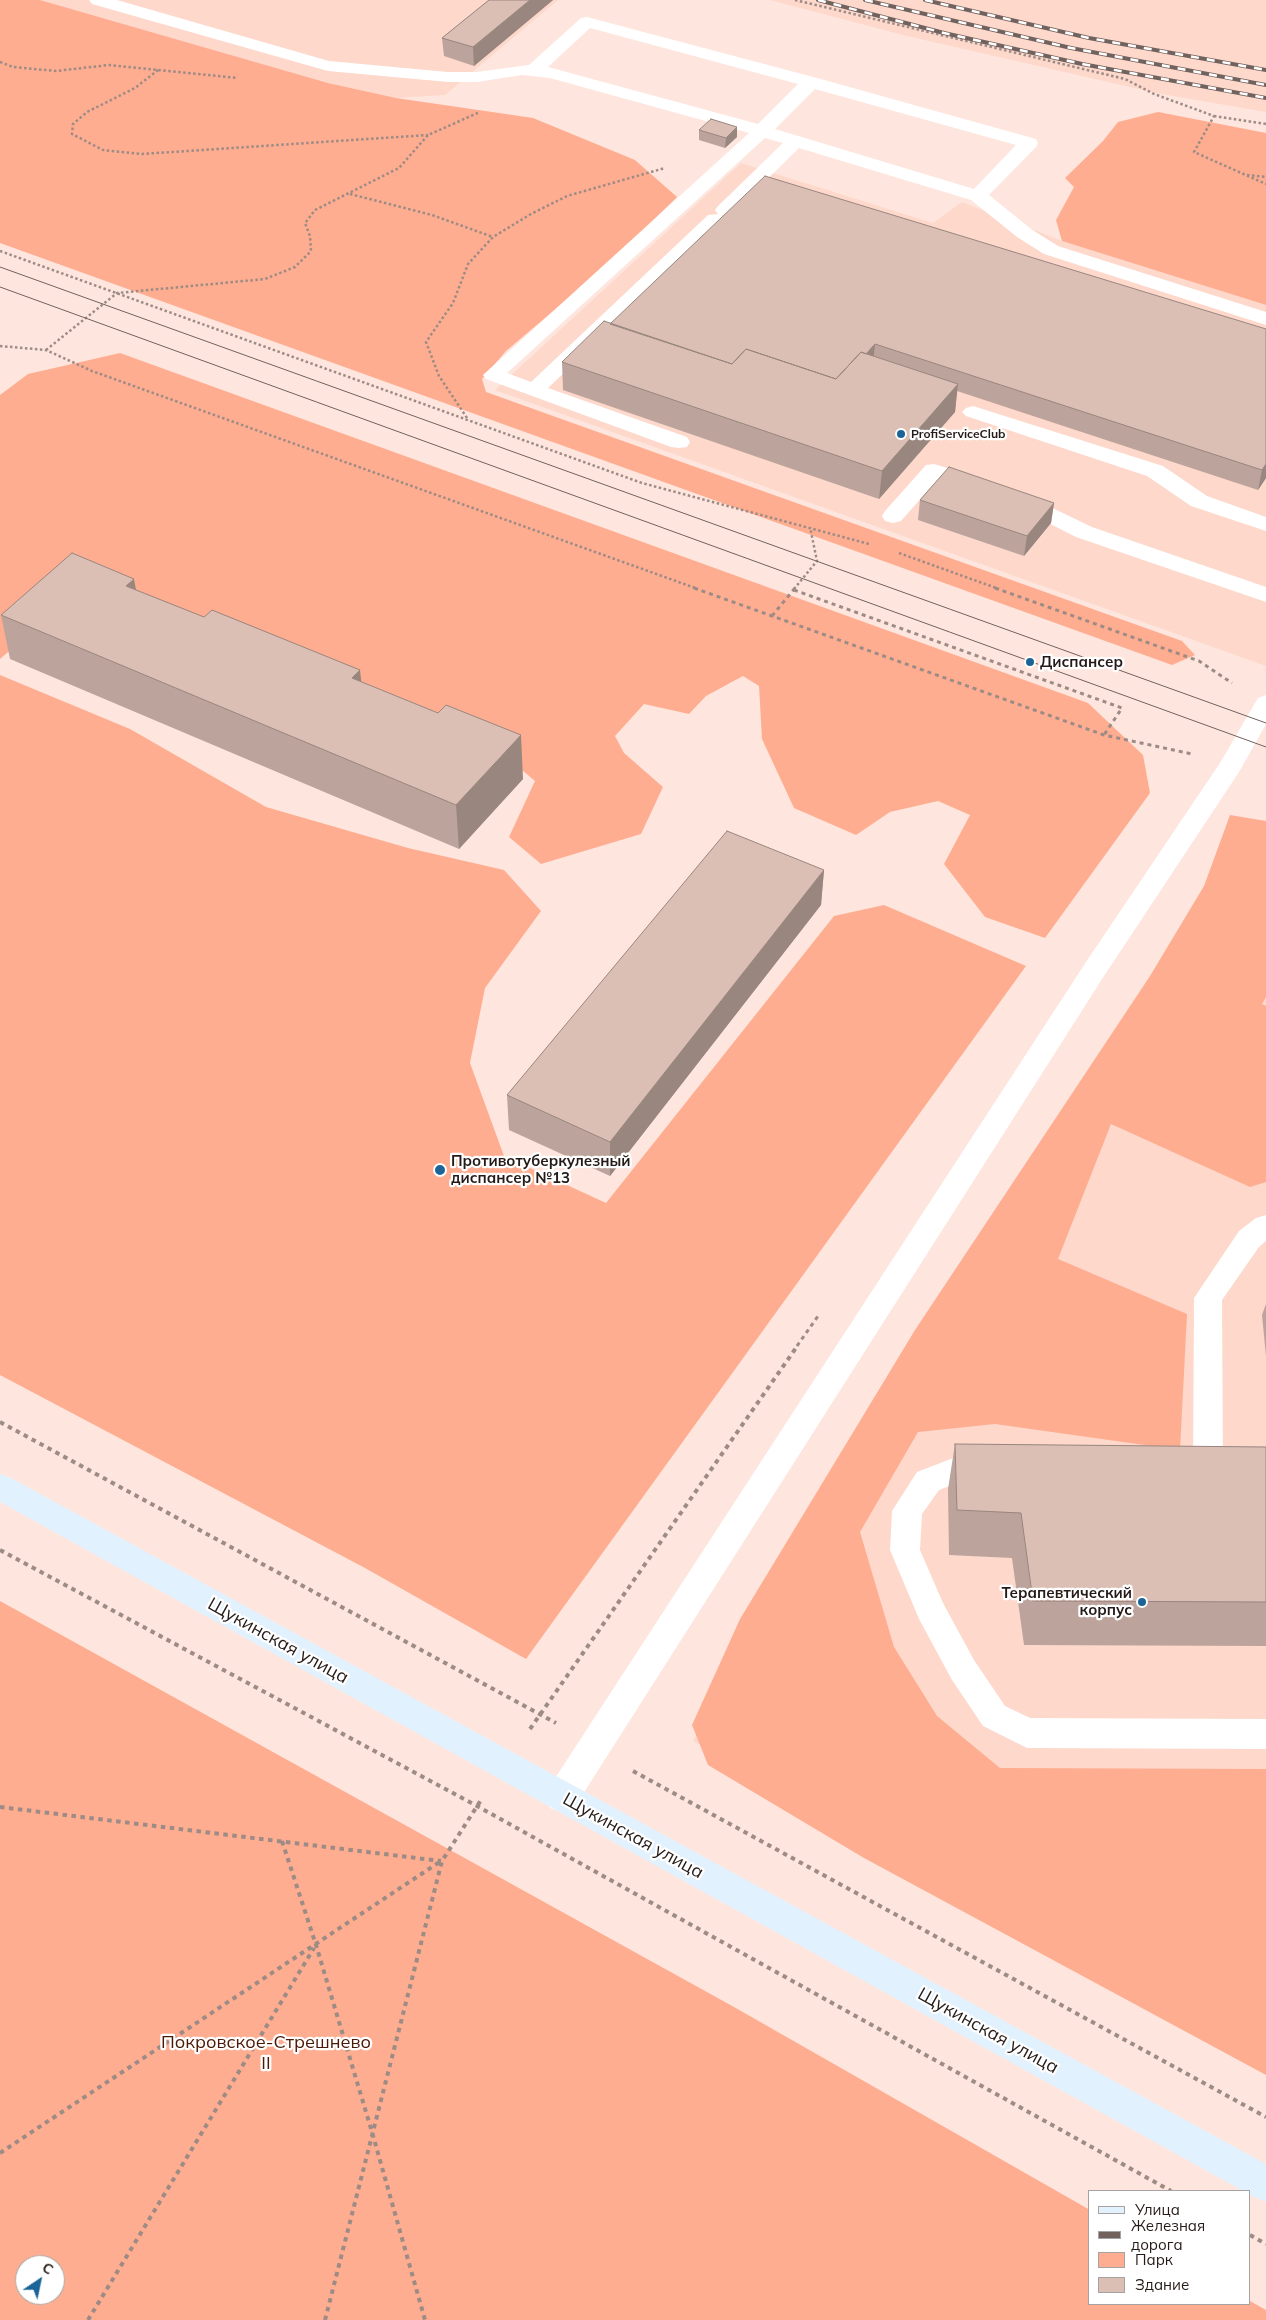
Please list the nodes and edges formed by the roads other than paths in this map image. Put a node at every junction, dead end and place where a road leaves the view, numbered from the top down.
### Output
1 (98, 0) edge
2 (534, 70) junction
3 (811, 82) junction
4 (762, 131) junction
5 (796, 141) junction
6 (978, 196) junction
7 (1266, 319) edge
8 (535, 389) junction
9 (973, 412) dead end
10 (679, 442) dead end
11 (893, 516) dead end
12 (1266, 524) edge
13 (1266, 595) edge
14 (1265, 704) edge
15 (1266, 1226) edge
16 (1019, 1466) edge
17 (1208, 1471) edge
18 (0, 1488) edge
19 (1266, 1734) edge
20 (562, 1797) junction
21 (1266, 2184) edge

1 - 2 street
2 - 3 street
2 - 4 street
3 - 4 street
3 - 6 street
4 - 5 street
4 - 8 street
5 - 6 street
5 - 8 street
6 - 7 street
8 - 10 street
9 - 12 street
11 - 13 street
14 - 20 street
15 - 17 street
16 - 19 street
18 - 20 main road, Щукинская улица
20 - 21 main road, Щукинская улица

